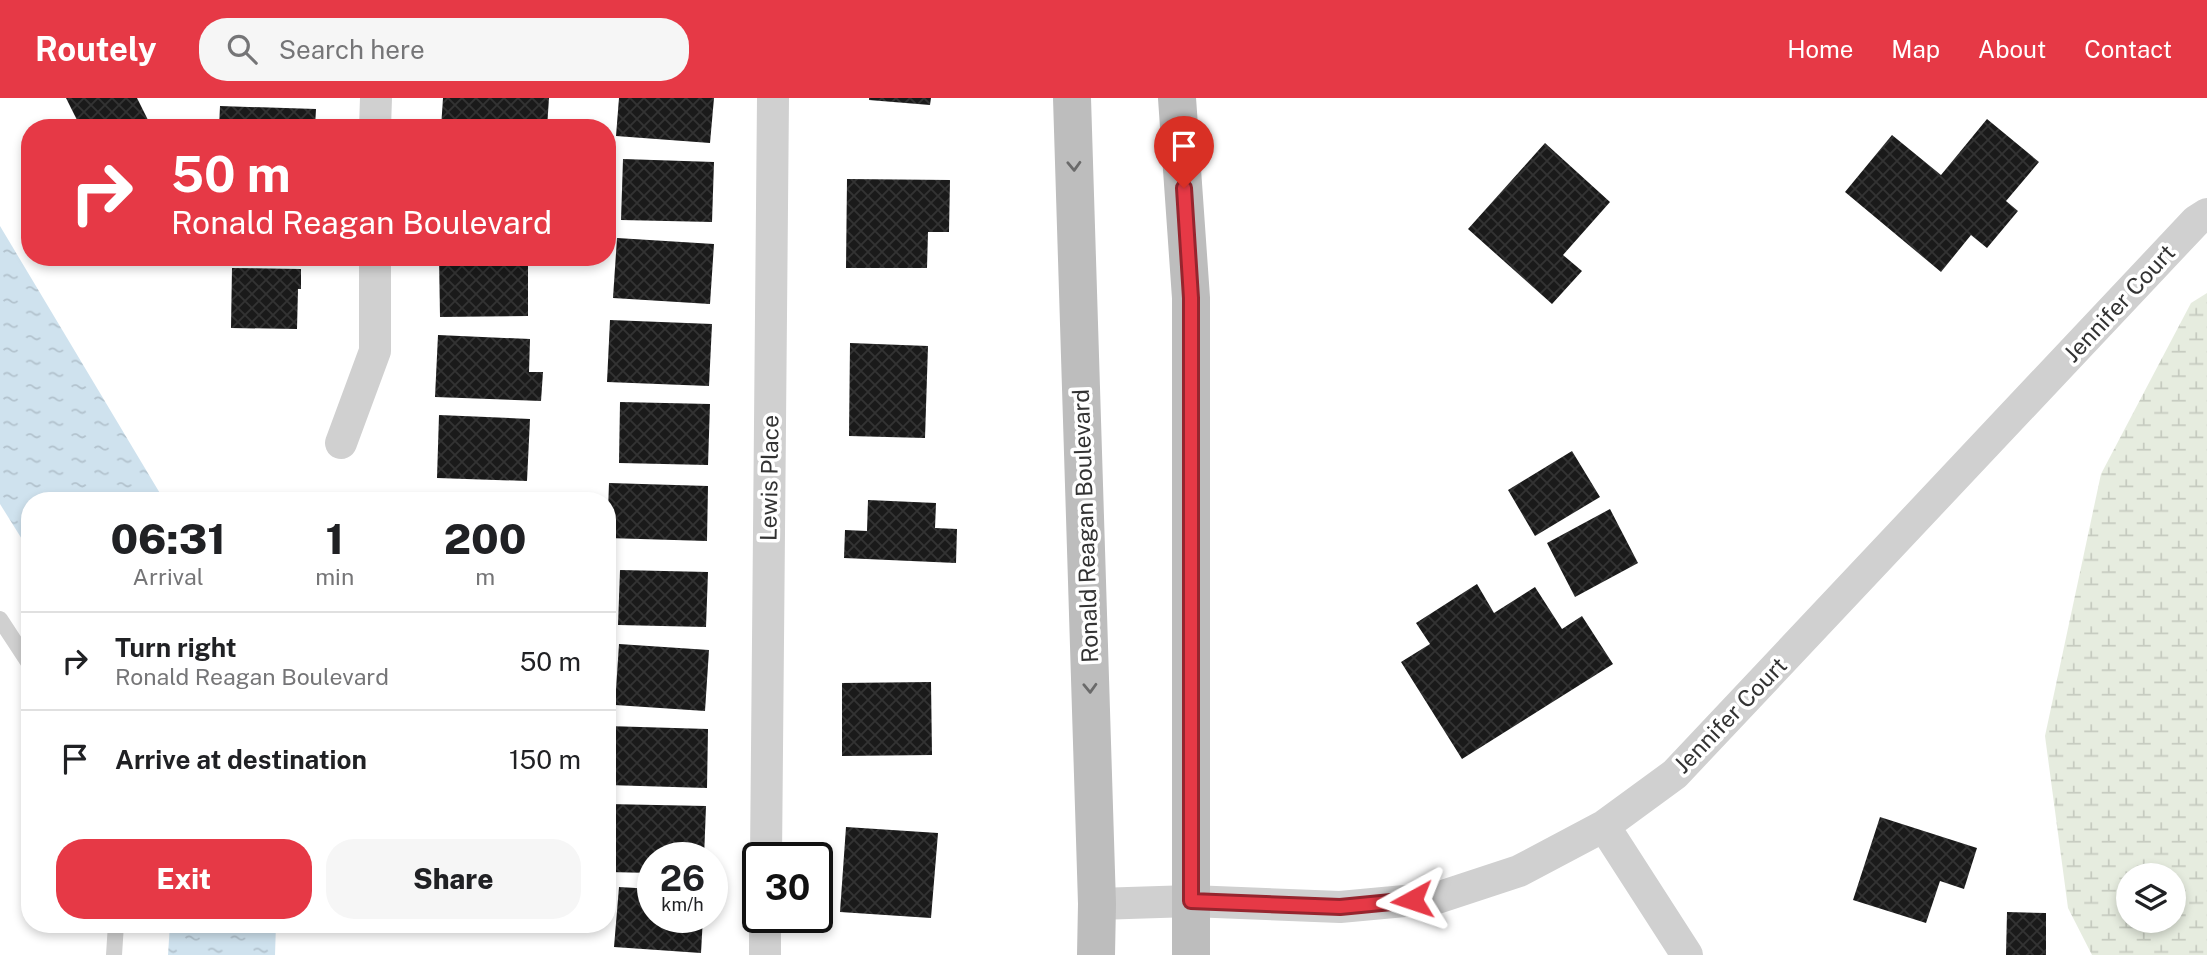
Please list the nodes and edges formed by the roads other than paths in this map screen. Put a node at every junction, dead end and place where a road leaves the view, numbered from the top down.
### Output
1 (376, 98) edge
2 (773, 98) edge
3 (1072, 98) edge
4 (1177, 98) edge
5 (376, 119) edge
6 (2207, 214) edge
7 (375, 266) edge
8 (341, 443) dead end
9 (0, 619) edge
10 (21, 652) edge
11 (1604, 826) junction
12 (766, 842) edge
13 (1191, 901) junction
14 (1097, 904) junction
15 (115, 933) edge
16 (765, 933) edge
17 (114, 955) edge
18 (765, 955) edge
19 (1096, 955) edge
20 (1191, 955) edge
21 (1687, 955) edge

1 - 5 street
2 - 12 street, Lewis Place
3 -> 14 main road, Ronald Reagan Boulevard
4 - 13 main road
6 - 11 street, Jennifer Court
7 - 8 street
9 - 10 lane
11 - 13 street, Jennifer Court
11 - 21 street
13 - 14 street, Jennifer Court
13 - 20 main road
14 - 19 main road, Ronald Reagan Boulevard
15 - 17 lane
16 - 18 street

